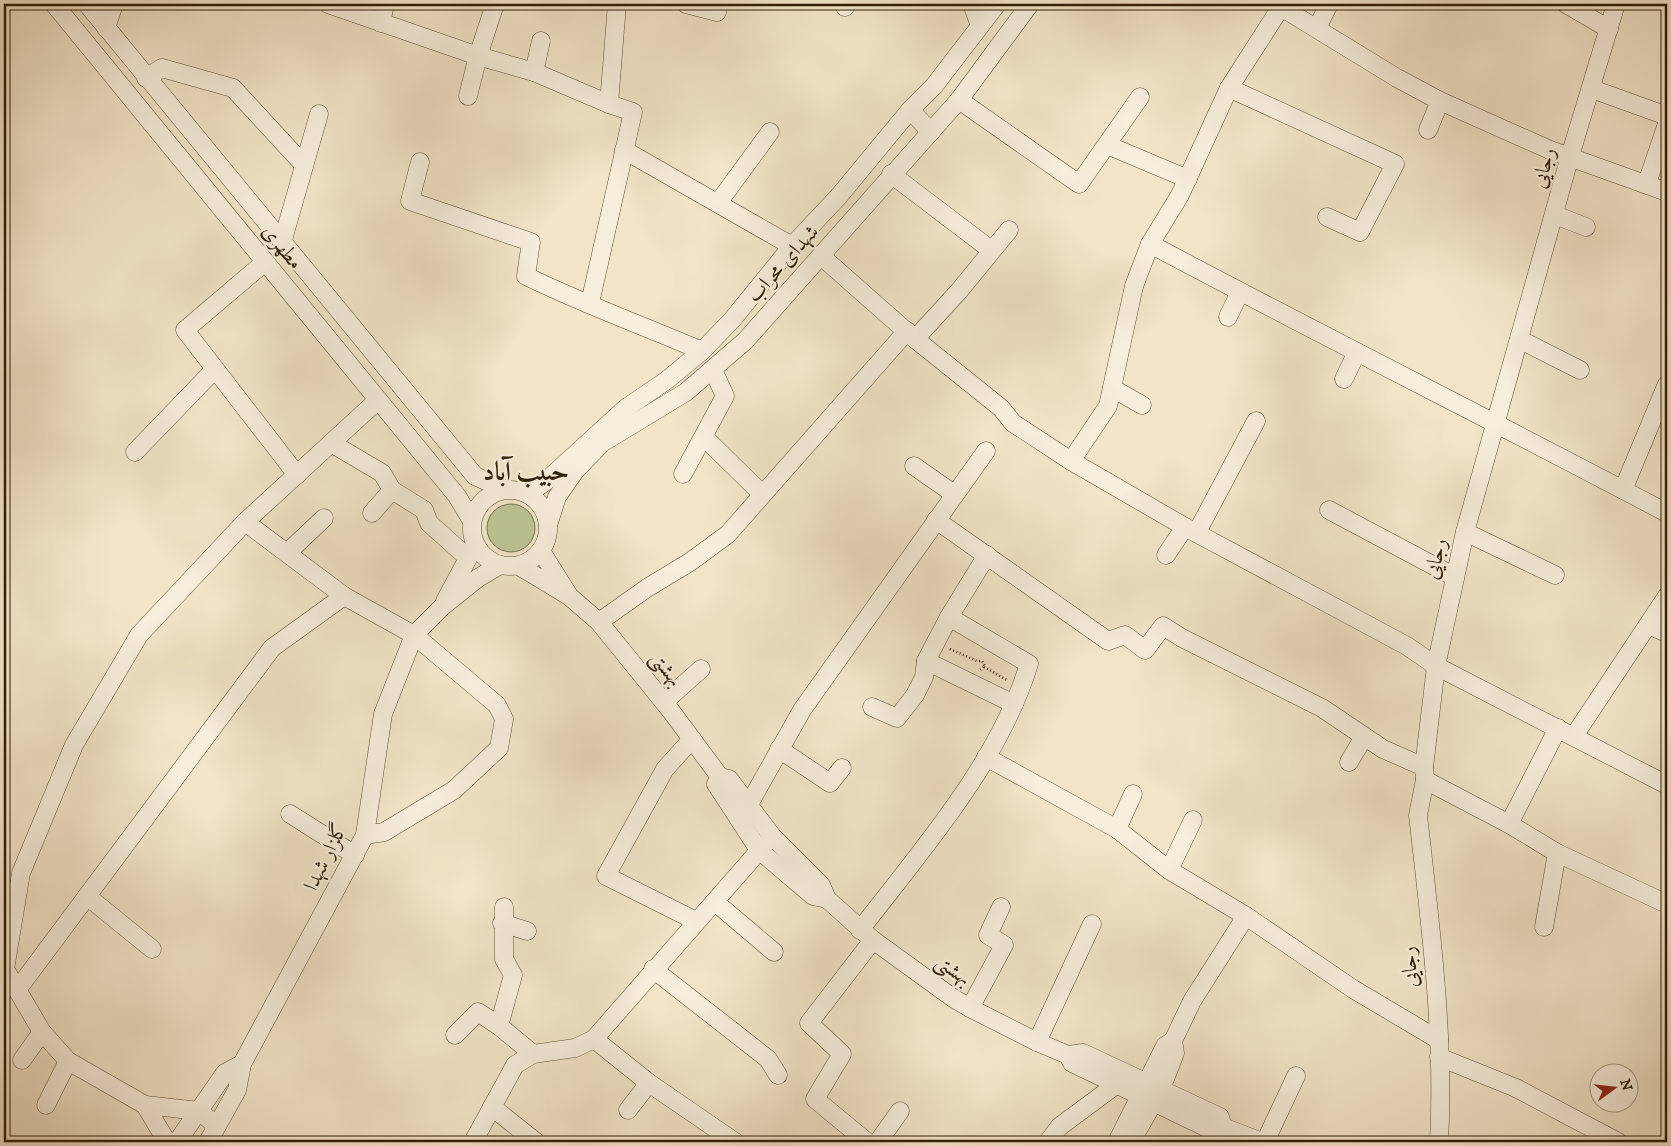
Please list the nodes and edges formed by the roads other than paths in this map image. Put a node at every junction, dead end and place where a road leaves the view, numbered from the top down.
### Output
1 (54, 4) edge
2 (87, 4) edge
3 (114, 4) edge
4 (328, 4) edge
5 (385, 4) edge
6 (495, 4) edge
7 (617, 4) edge
8 (686, 4) edge
9 (972, 4) edge
10 (997, 4) edge
11 (1030, 4) edge
12 (1329, 4) edge
13 (1566, 4) edge
14 (1616, 4) edge
15 (1278, 5) edge
16 (717, 12) dead end
17 (381, 23) junction
18 (980, 26) junction
19 (106, 28) junction
20 (1316, 28) junction
21 (1609, 29) junction
22 (542, 41) dead end
23 (478, 56) junction
24 (534, 72) junction
25 (146, 78) junction
26 (1229, 88) junction
27 (1592, 89) junction
28 (468, 96) dead end
29 (1140, 97) dead end
30 (959, 100) junction
31 (1440, 101) junction
32 (609, 104) junction
33 (910, 110) junction
34 (319, 114) dead end
35 (1667, 116) edge
36 (1667, 124) edge
37 (1428, 130) dead end
38 (770, 132) dead end
39 (931, 132) junction
40 (1107, 144) junction
41 (624, 150) junction
42 (1570, 156) junction
43 (420, 162) dead end
44 (304, 165) junction
45 (891, 174) junction
46 (1188, 179) junction
47 (1647, 183) junction
48 (1667, 192) edge
49 (718, 203) junction
50 (1555, 216) junction
51 (1327, 217) dead end
52 (1586, 227) dead end
53 (1008, 230) dead end
54 (282, 243) junction
55 (1150, 244) junction
56 (792, 246) junction
57 (991, 250) junction
58 (821, 256) junction
59 (265, 262) junction
60 (1240, 292) junction
61 (590, 303) junction
62 (1228, 317) dead end
63 (911, 335) junction
64 (1519, 339) junction
65 (702, 351) junction
66 (1357, 352) junction
67 (215, 369) junction
68 (713, 370) junction
69 (1580, 370) dead end
70 (675, 373) junction
71 (1344, 379) dead end
72 (1667, 384) edge
73 (1112, 388) junction
74 (686, 392) junction
75 (378, 400) junction
76 (1142, 405) dead end
77 (1256, 421) dead end
78 (1495, 421) junction
79 (704, 437) junction
80 (331, 443) junction
81 (986, 451) dead end
82 (135, 452) dead end
83 (458, 457) junction
84 (1071, 461) junction
85 (914, 466) dead end
86 (682, 474) dead end
87 (297, 475) junction
88 (440, 475) junction
89 (392, 490) junction
90 (504, 490) junction
91 (1622, 490) junction
92 (528, 494) junction
93 (762, 494) junction
94 (954, 494) junction
95 (1329, 510) dead end
96 (372, 513) dead end
97 (1667, 513) edge
98 (324, 518) dead end
99 (936, 520) junction
100 (472, 521) junction
101 (245, 522) junction
102 (548, 525) junction
103 (1191, 529) junction
104 (1465, 532) junction
105 (541, 551) junction
106 (472, 552) junction
107 (287, 554) junction
108 (987, 555) junction
109 (1166, 555) dead end
110 (500, 565) junction
111 (519, 566) junction
112 (1555, 575) dead end
113 (1454, 577) junction
114 (344, 596) junction
115 (569, 596) junction
116 (1667, 596) edge
117 (443, 606) junction
118 (949, 617) junction
119 (599, 622) junction
120 (1648, 625) junction
121 (1667, 633) edge
122 (414, 635) junction
123 (926, 661) junction
124 (1436, 666) junction
125 (701, 669) dead end
126 (664, 702) junction
127 (1014, 704) junction
128 (872, 707) dead end
129 (1558, 728) junction
130 (1574, 736) junction
131 (1364, 737) junction
132 (692, 739) junction
133 (779, 749) junction
134 (986, 757) junction
135 (1349, 762) dead end
136 (842, 768) dead end
137 (1424, 773) junction
138 (720, 777) junction
139 (1667, 785) edge
140 (1133, 794) dead end
141 (748, 806) junction
142 (290, 814) dead end
143 (1193, 820) dead end
144 (1509, 824) junction
145 (1117, 829) junction
146 (365, 835) junction
147 (772, 836) junction
148 (759, 850) junction
149 (1557, 853) junction
150 (355, 855) junction
151 (1169, 870) junction
152 (87, 896) junction
153 (827, 899) junction
154 (715, 902) junction
155 (1667, 904) edge
156 (1001, 907) dead end
157 (9, 912) edge
158 (1246, 916) junction
159 (696, 921) junction
160 (1092, 924) dead end
161 (1544, 927) dead end
162 (527, 931) dead end
163 (866, 935) junction
164 (6, 946) edge
165 (152, 949) dead end
166 (774, 952) dead end
167 (653, 969) junction
168 (17, 990) junction
169 (970, 1008) junction
170 (499, 1026) junction
171 (42, 1032) junction
172 (456, 1035) dead end
173 (594, 1039) junction
174 (1037, 1042) junction
175 (1439, 1048) junction
176 (533, 1054) junction
177 (1068, 1054) junction
178 (22, 1060) dead end
179 (68, 1061) junction
180 (242, 1064) junction
181 (778, 1075) dead end
182 (1296, 1076) dead end
183 (650, 1083) junction
184 (1117, 1084) junction
185 (1151, 1092) junction
186 (46, 1105) dead end
187 (145, 1105) junction
188 (492, 1107) junction
189 (628, 1110) dead end
190 (198, 1111) junction
191 (900, 1111) dead end
192 (217, 1126) junction
193 (1223, 1127) junction
194 (724, 1139) edge
195 (167, 1142) edge
196 (177, 1142) edge
197 (208, 1142) edge
198 (473, 1142) edge
199 (536, 1142) edge
200 (867, 1142) edge
201 (878, 1142) edge
202 (1048, 1142) edge
203 (1117, 1142) edge
204 (1131, 1142) edge
205 (1208, 1142) edge
206 (1263, 1142) edge
207 (1439, 1142) edge
208 (1618, 1142) edge

1 - 59 street, مطهری
2 - 19 street, مطهری
3 - 19 street
4 - 17 street
5 - 17 street
6 - 23 street
7 - 32 street
8 - 16 street
9 - 18 street
10 - 18 street, شهدای محراب
11 - 30 street, شهدای محراب
12 - 20 street
13 - 21 street
14 - 21 street, رجایی
15 - 20 street
15 - 26 street
17 - 23 street
18 - 33 street, شهدای محراب
19 - 25 street, مطهری
20 - 31 street
21 - 27 street, رجایی
22 - 24 street
23 - 24 street
23 - 28 street
24 - 32 street
25 - 44 street
25 - 54 street, مطهری
26 - 46 street
26 - 51 street
27 - 35 street
27 - 42 street, رجایی
29 - 40 street
30 - 39 street, شهدای محراب
30 - 40 street
31 - 37 street
31 - 42 street
32 - 41 street
33 - 39 street
33 - 56 street, شهدای محراب
34 - 44 street
36 - 47 street
38 - 49 street
39 - 45 street, شهدای محراب
40 - 46 street
41 - 49 street
41 - 61 street
42 - 47 street
42 - 50 street, رجایی
43 - 61 street
44 - 54 street
45 - 57 street
45 - 58 street, شهدای محراب
46 - 55 street
47 - 48 street
49 - 56 street
50 - 52 street
50 - 64 street, رجایی
53 - 57 street
54 - 83 street, مطهری
55 - 60 street
55 - 73 street
56 - 65 street, شهدای محراب
57 - 63 street
58 - 63 street
58 - 68 street, شهدای محراب
59 - 67 street
59 - 75 street, مطهری
60 - 62 street
60 - 66 street
61 - 65 street
63 - 84 street
63 - 93 street
64 - 69 street
64 - 78 street, رجایی
65 - 70 street, شهدای محراب
66 - 71 street
66 - 78 street
67 - 82 street
67 - 87 street
68 - 74 street, شهدای محراب
68 - 79 street
70 - 74 street
70 - 92 street, شهدای محراب
72 - 91 street
73 - 76 street
73 - 84 street
74 - 102 street, شهدای محراب
75 - 80 street
75 - 88 street, مطهری
77 - 103 street
78 - 91 street
78 - 104 street, رجایی
79 - 86 street
79 - 93 street
80 - 87 street
80 - 89 street
81 - 94 street
83 - 88 street
83 - 90 street, مطهری
84 - 103 street
85 - 94 street
87 - 101 street
88 - 100 street, مطهری
89 - 96 street
89 - 106 street
90 - 92 street
90 - 100 street
91 - 97 street
92 - 102 street
93 - 119 street
94 - 99 street
95 - 113 street
98 - 107 street
99 - 108 street
99 - 133 street
100 - 106 street
101 - 107 street
101 - 157 street
102 - 105 street
103 - 109 street
103 - 124 street
104 - 112 street
104 - 113 street, رجایی
105 - 111 street
105 - 115 street
106 - 110 street
106 - 117 street
107 - 114 street
108 - 118 street
108 - 131 street
110 - 111 street
110 - 117 street
111 - 115 street
113 - 124 street, رجایی
114 - 122 street
114 - 152 street
115 - 119 street, بهشتی
116 - 120 street
117 - 122 street, گلزار شهدا
118 - 123 street
118 - 127 street
119 - 126 street, بهشتی
120 - 121 street
120 - 130 street
122 - 146 street, گلزار شهدا
122 - 146 street
123 - 127 street
123 - 128 street
124 - 129 street
124 - 137 street, رجایی
125 - 126 street
126 - 132 street, بهشتی
127 - 134 street
129 - 130 street
129 - 144 street
130 - 139 street
131 - 135 street
131 - 137 street
132 - 138 street, بهشتی
132 - 159 street
133 - 136 street
133 - 141 street
134 - 145 street
134 - 163 street
137 - 144 street
137 - 175 street, رجایی
138 - 141 street, بهشتی
138 - 148 street, بهشتی
140 - 145 street
141 - 147 street, بهشتی
142 - 150 street
143 - 151 street
144 - 149 street
145 - 151 street
146 - 150 street, گلزار شهدا
147 - 148 street
147 - 153 street, بهشتی
148 - 153 street, بهشتی
148 - 154 street
149 - 155 street
149 - 161 street
150 - 180 street, گلزار شهدا
151 - 158 street
152 - 165 street
152 - 168 street
153 - 163 street, بهشتی
154 - 159 street
154 - 166 street
156 - 169 street
157 - 164 street
158 - 175 street
158 - 185 street
159 - 167 street
160 - 174 street
162 - 170 street
163 - 169 street, بهشتی
163 - 200 street
164 - 168 street
167 - 173 street
167 - 181 street
168 - 171 street
169 - 174 street, بهشتی
170 - 172 street
170 - 176 street
171 - 178 street
171 - 179 street
173 - 176 street
173 - 183 street
174 - 177 street, بهشتی
175 - 207 street, رجایی
175 - 208 street
176 - 188 street
177 - 184 street
177 - 185 street
179 - 186 street
179 - 187 street
180 - 190 street, گلزار شهدا
180 - 192 street, گلزار شهدا
182 - 206 street
183 - 189 street
183 - 194 street
184 - 185 street
184 - 202 street
185 - 193 street
185 - 203 street
185 - 204 street
187 - 190 street
187 - 195 street
188 - 198 street
188 - 199 street
190 - 192 street
190 - 196 street, گلزار شهدا
191 - 201 street
192 - 197 street, گلزار شهدا
193 - 205 street
193 - 206 street

